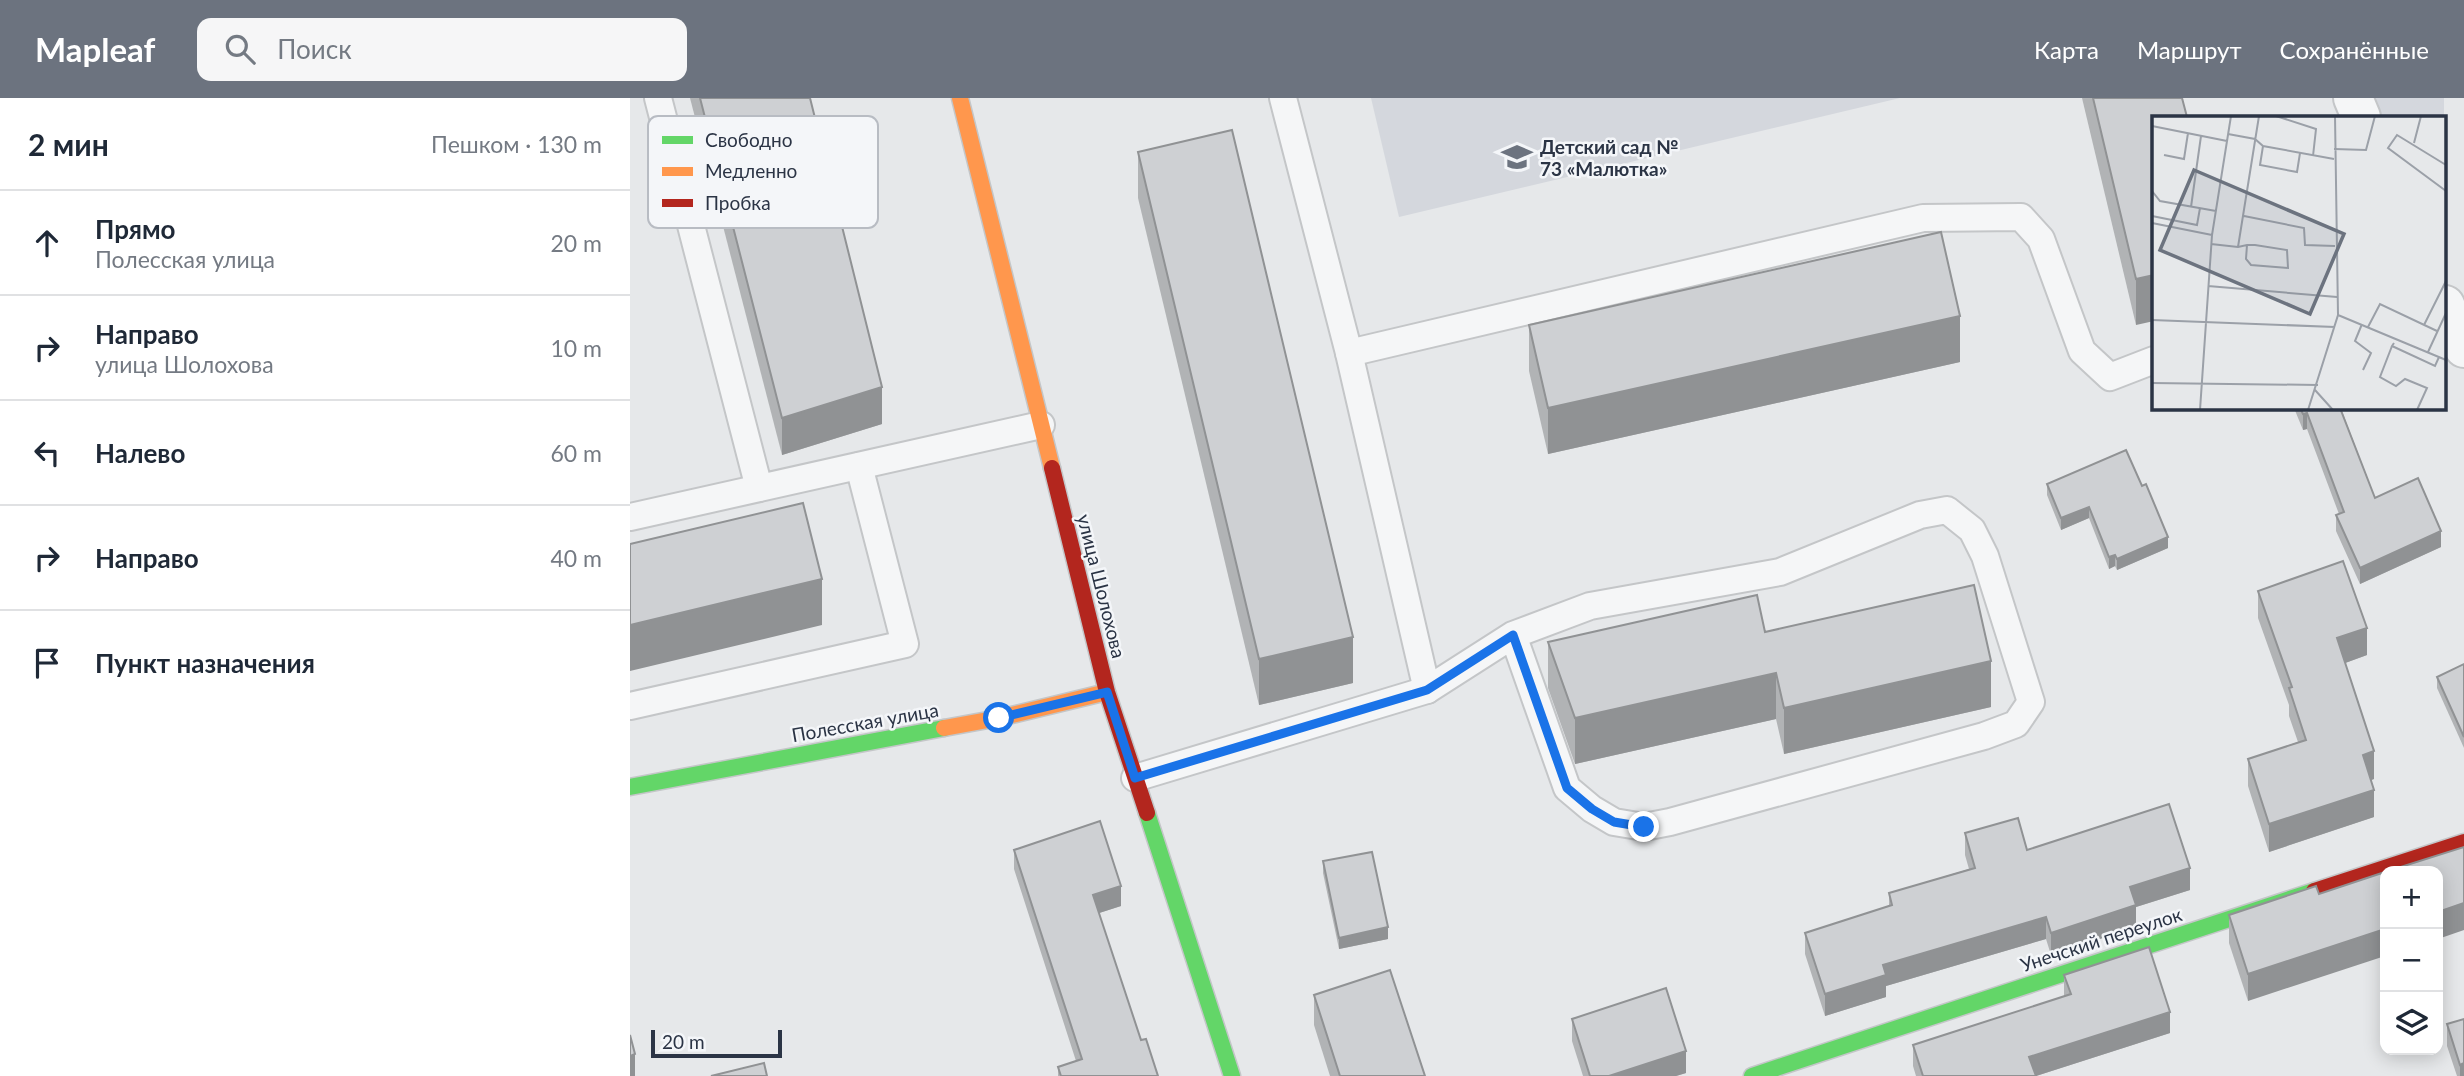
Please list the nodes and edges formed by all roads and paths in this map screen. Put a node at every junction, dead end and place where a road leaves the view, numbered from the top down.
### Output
1 (658, 98) edge
2 (960, 98) edge
3 (1283, 98) edge
4 (2353, 98) edge
5 (663, 116) edge
6 (2361, 116) edge
7 (692, 228) edge
8 (2446, 307) edge
9 (2464, 348) edge
10 (1349, 353) junction
11 (2152, 361) edge
12 (1041, 425) junction
13 (859, 466) junction
14 (759, 488) junction
15 (630, 517) edge
16 (1513, 635) junction
17 (1427, 690) junction
18 (1107, 692) junction
19 (630, 706) edge
20 (1135, 778) junction
21 (630, 786) edge
22 (2464, 842) edge
23 (1232, 1076) edge
24 (1752, 1076) edge

1 - 5 lane
2 - 12 street, улица Шолохова
3 - 10 lane
4 - 6 street
7 - 14 lane
8 - 9 street
10 - 11 lane
10 - 17 lane
12 - 13 lane
12 - 18 street, улица Шолохова
13 - 14 lane
13 - 19 lane
14 - 15 lane
16 - 16 lane
16 - 17 lane
17 - 20 lane
18 - 20 street, улица Шолохова
18 - 21 street, Полесская улица
20 - 23 street, улица Шолохова
22 - 24 street, Унечский переулок

